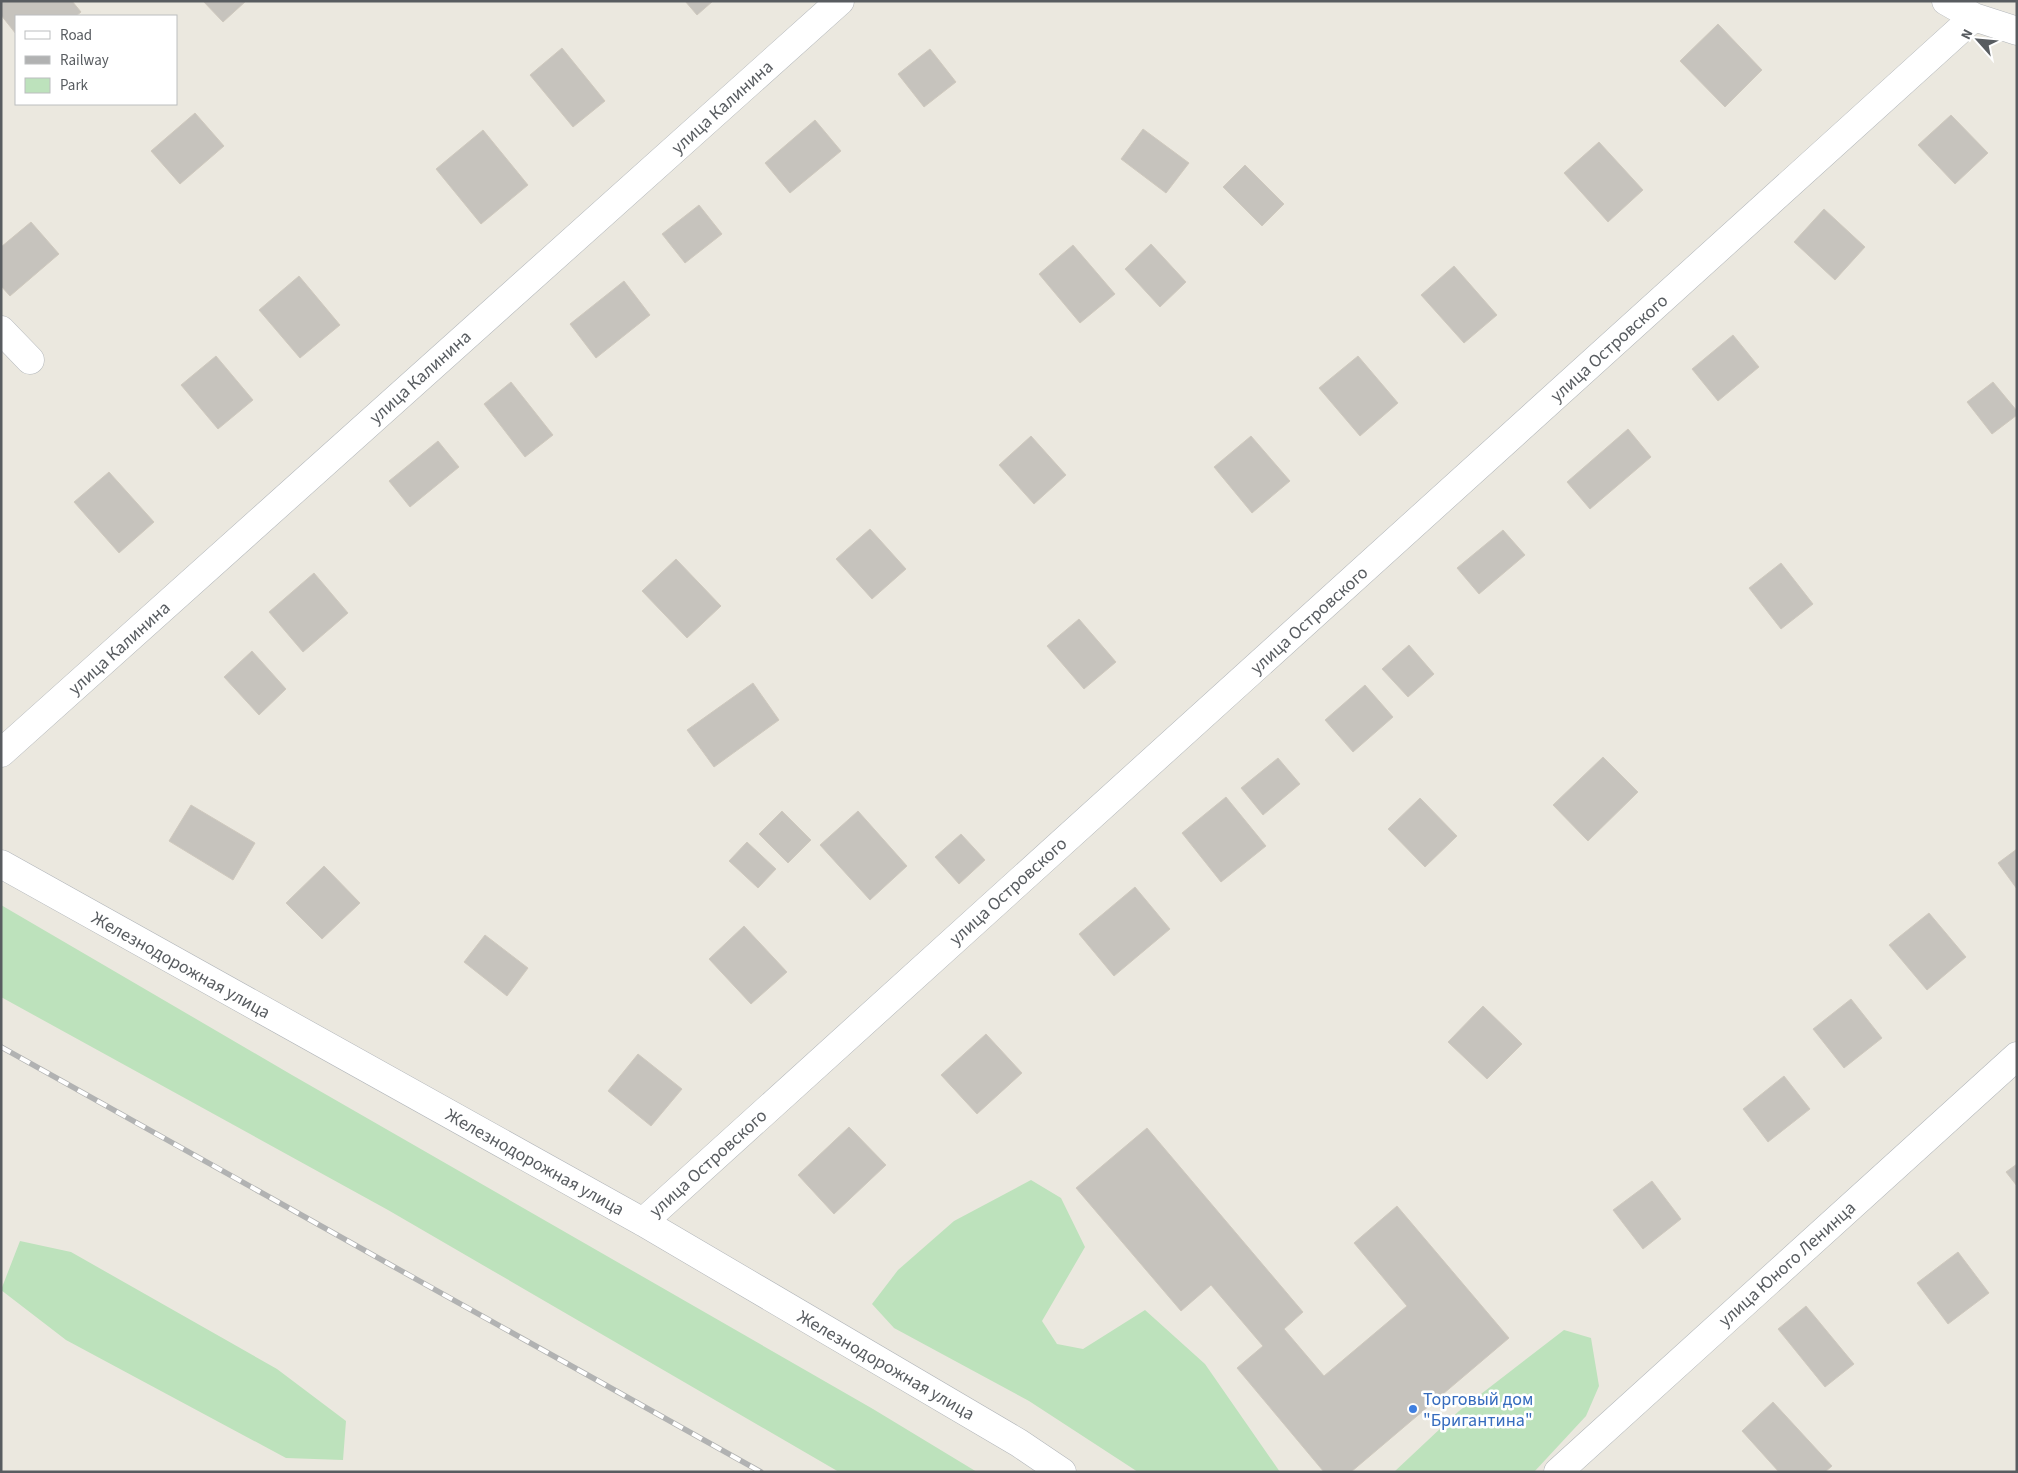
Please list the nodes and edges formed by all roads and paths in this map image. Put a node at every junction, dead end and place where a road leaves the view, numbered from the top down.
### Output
1 (840, 1) edge
2 (1946, 1) edge
3 (1974, 17) junction
4 (2017, 31) edge
5 (1, 330) edge
6 (30, 360) dead end
7 (1, 754) edge
8 (1, 864) edge
9 (2017, 1056) edge
10 (643, 1222) junction
11 (1062, 1472) edge
12 (1558, 1472) edge

1 - 7 street, улица Калинина
2 - 3 street
3 - 4 street
3 - 10 street, улица Островского
5 - 6 street
8 - 10 street, Железнодорожная улица
9 - 12 street, улица Юного Ленинца
10 - 11 street, Железнодорожная улица

